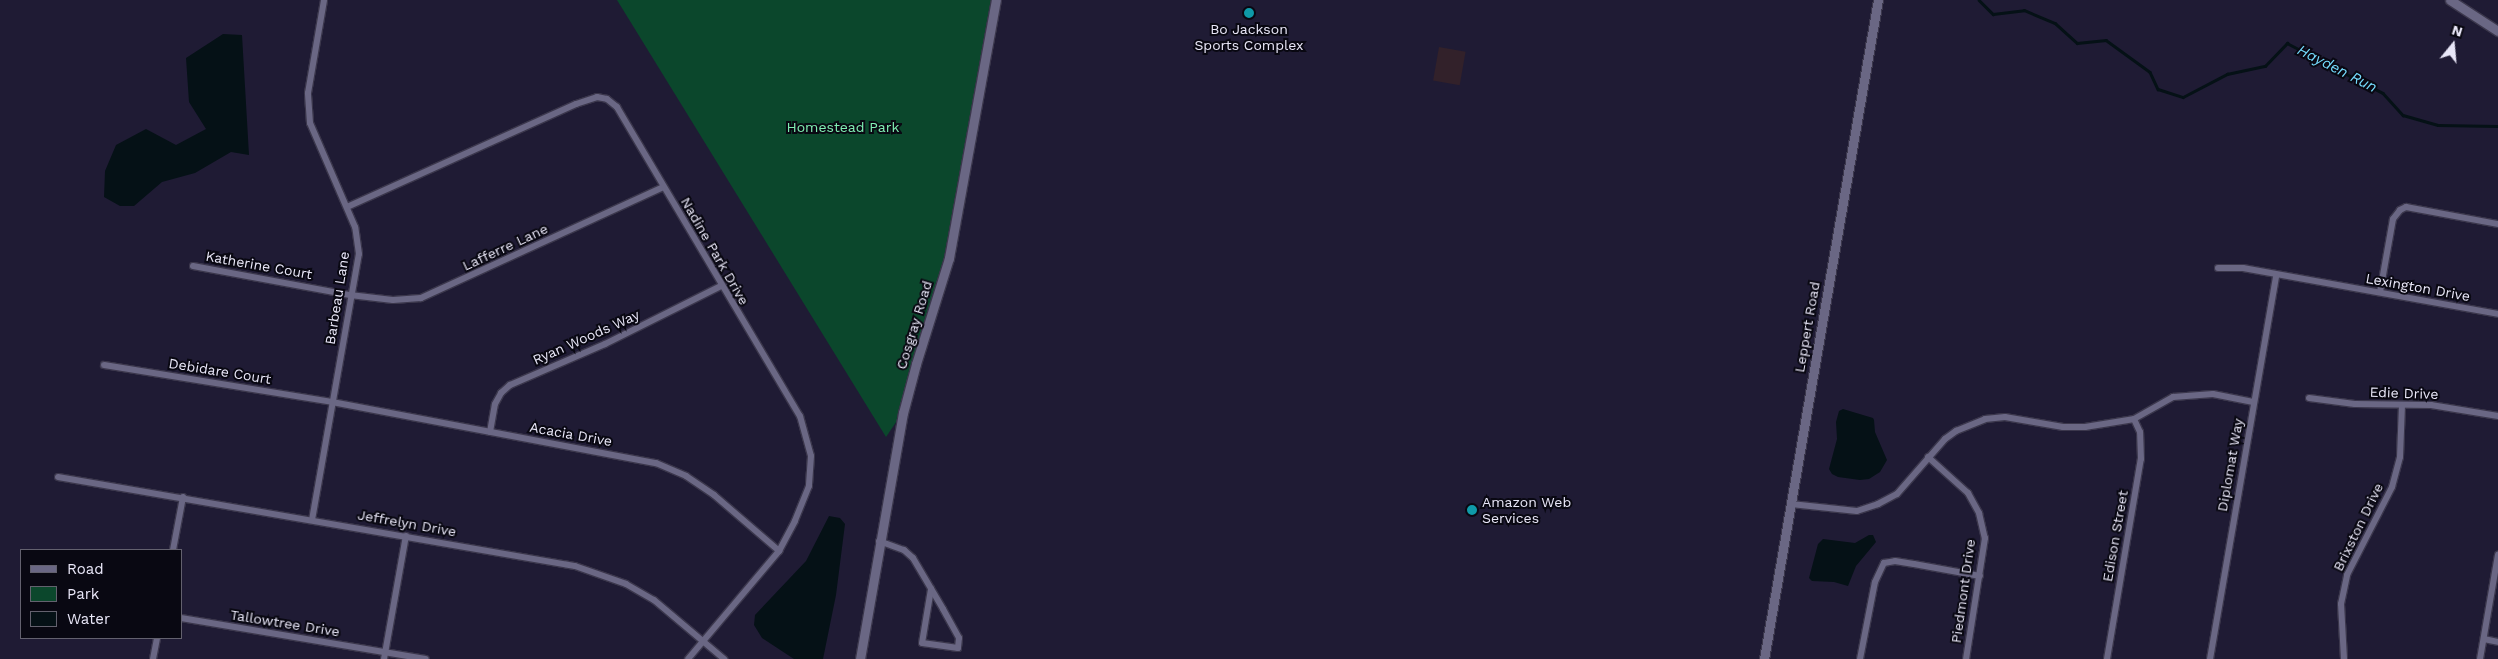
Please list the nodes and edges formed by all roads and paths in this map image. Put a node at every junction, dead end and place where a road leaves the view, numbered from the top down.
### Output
1 (324, 0) edge
2 (996, 0) edge
3 (1878, 0) edge
4 (2450, 0) edge
5 (2498, 31) edge
6 (663, 187) junction
7 (347, 207) junction
8 (2498, 224) edge
9 (193, 266) dead end
10 (2218, 268) dead end
11 (2276, 275) junction
12 (721, 286) junction
13 (2380, 292) junction
14 (350, 294) junction
15 (2498, 314) edge
16 (104, 364) dead end
17 (2310, 398) dead end
18 (332, 402) junction
19 (2253, 402) junction
20 (2402, 406) junction
21 (2498, 416) edge
22 (2134, 419) junction
23 (490, 432) junction
24 (1928, 457) junction
25 (58, 477) dead end
26 (183, 497) junction
27 (1791, 504) junction
28 (312, 520) junction
29 (406, 536) junction
30 (879, 541) junction
31 (173, 549) edge
32 (779, 551) junction
33 (2498, 555) edge
34 (1980, 576) junction
35 (931, 590) junction
36 (182, 618) edge
37 (157, 639) edge
38 (2484, 639) junction
39 (703, 641) junction
40 (2498, 642) edge
41 (385, 655) edge
42 (153, 659) edge
43 (426, 659) edge
44 (688, 659) edge
45 (724, 659) edge
46 (860, 659) edge
47 (1764, 659) edge
48 (1860, 659) edge
49 (1966, 659) edge
50 (2107, 659) edge
51 (2210, 659) edge
52 (2344, 659) edge
53 (2480, 659) edge

1 - 7 street, Barbeau Lane
2 - 30 main road, Cosgray Road
3 - 27 main road, Leppert Road
4 - 5 main road
6 - 7 street, Nadine Park Drive
6 - 12 street, Nadine Park Drive
6 - 14 street, Lafferre Lane
7 - 14 street, Barbeau Lane
8 - 13 street
9 - 14 street, Katherine Court
10 - 11 street, Lexington Drive
11 - 13 street, Lexington Drive
11 - 19 street, Diplomat Way
12 - 23 street, Ryan Woods Way
12 - 32 street, Nadine Park Drive
13 - 15 street, Lexington Drive
14 - 18 street, Barbeau Lane
16 - 18 street, Debidare Court
17 - 20 street, Edie Drive
18 - 23 street, Acacia Drive
18 - 28 street, Barbeau Lane
19 - 22 street
19 - 51 street, Diplomat Way
20 - 21 street, Edie Drive
20 - 52 street, Brixston Drive
22 - 24 street
22 - 50 street, Edison Street
23 - 32 street, Acacia Drive
24 - 27 street
24 - 34 street, Piedmont Drive
25 - 26 street, Jeffrelyn Drive
26 - 28 street, Jeffrelyn Drive
26 - 31 street
27 - 47 main road, Leppert Road
28 - 29 street, Jeffrelyn Drive
29 - 39 street, Jeffrelyn Drive
29 - 41 street
30 - 35 street
30 - 46 main road, Cosgray Road
32 - 39 street, Nadine Park Drive
33 - 38 street
34 - 48 street
34 - 49 street, Piedmont Drive
35 - 35 street
36 - 41 street, Tallowtree Drive
37 - 42 street
38 - 40 street
38 - 53 street
39 - 44 street, Nadine Park Drive
39 - 45 street, Jeffrelyn Drive
41 - 43 street, Tallowtree Drive

